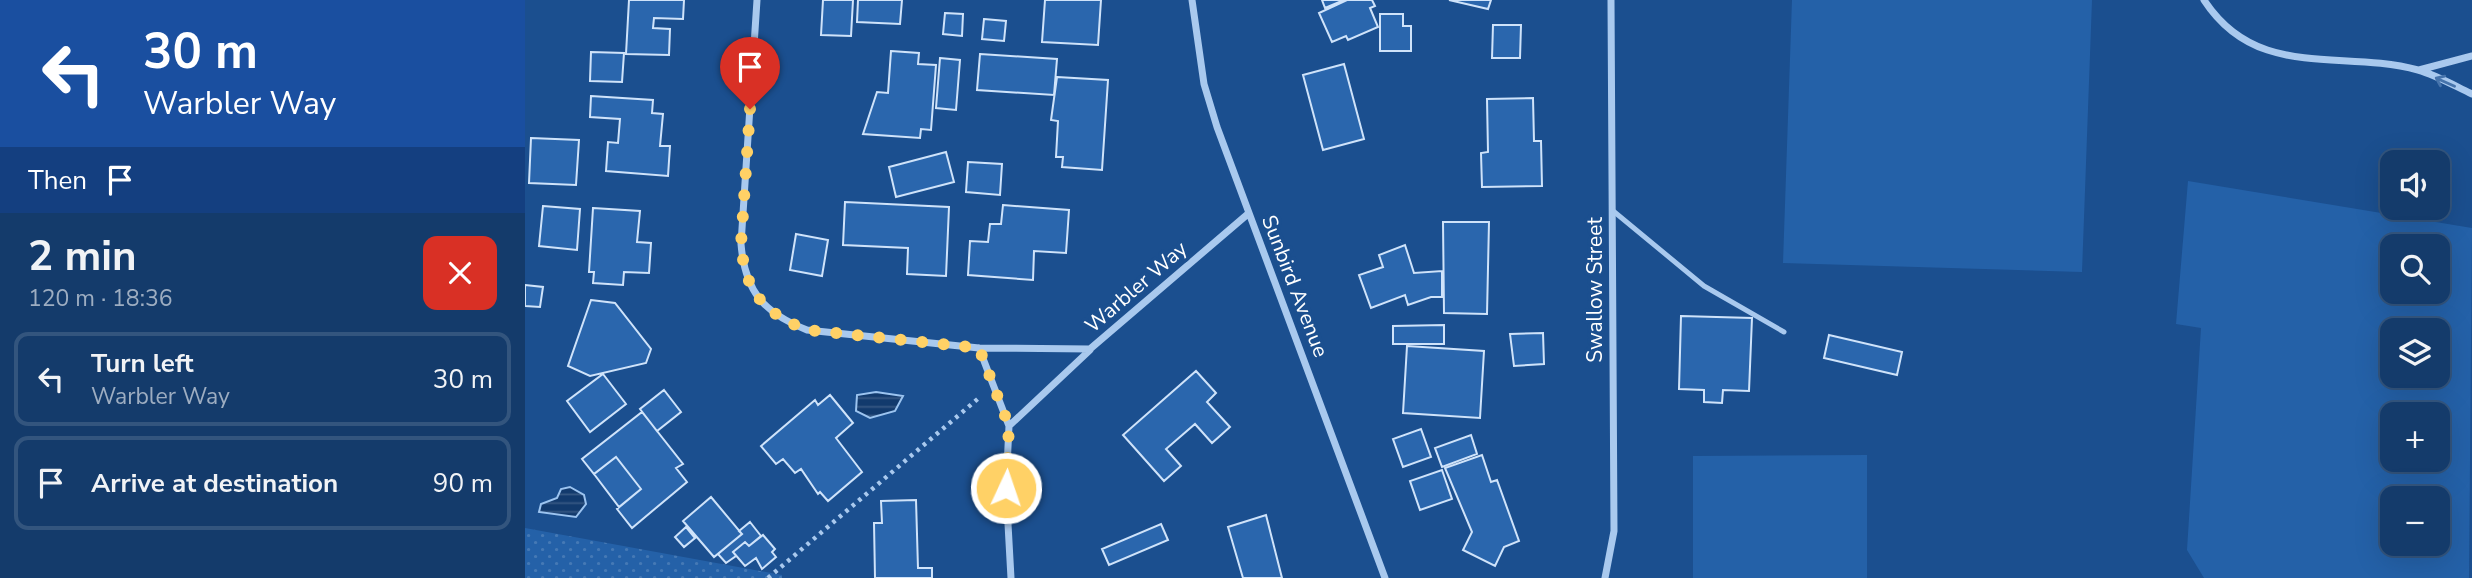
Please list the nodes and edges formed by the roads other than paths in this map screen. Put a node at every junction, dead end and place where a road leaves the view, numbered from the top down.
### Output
1 (757, 0) edge
2 (1192, 0) edge
3 (1611, 0) edge
4 (2204, 0) edge
5 (2472, 56) edge
6 (2418, 70) junction
7 (2472, 94) edge
8 (1612, 210) junction
9 (1249, 213) junction
10 (1784, 332) dead end
11 (979, 348) junction
12 (1090, 349) junction
13 (1009, 426) junction
14 (1011, 578) edge
15 (1385, 578) edge
16 (1605, 578) edge

1 - 11 street, Warbler Way
2 - 9 street, Sunbird Avenue
3 - 8 street, Swallow Street
4 - 6 street
5 - 6 street
7 -> 6 street
8 - 10 lane
8 - 16 street, Swallow Street
9 - 12 street, Warbler Way
9 - 15 street, Sunbird Avenue
11 - 12 street, Warbler Way
11 - 13 street
12 - 13 street
13 - 14 street

